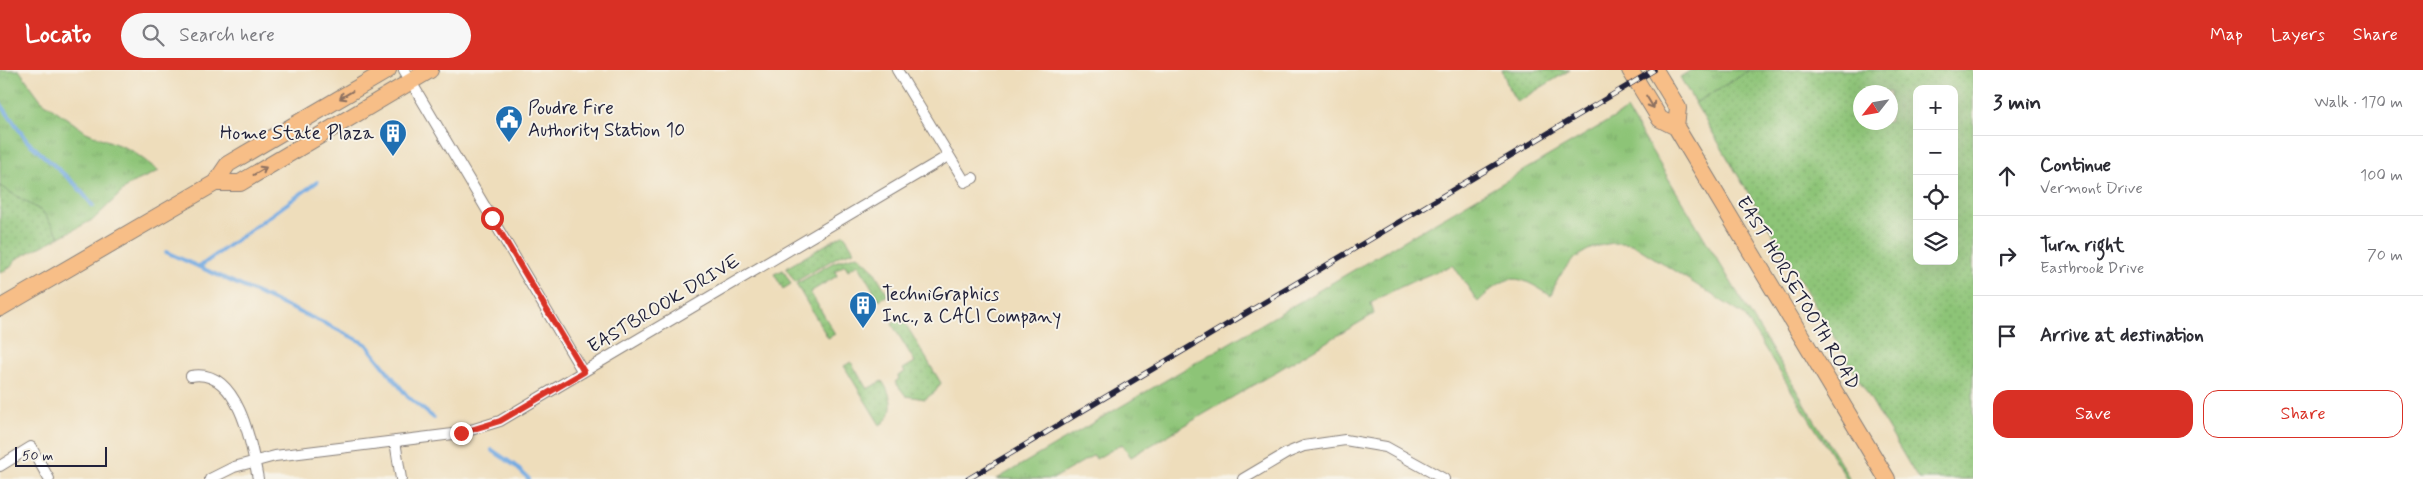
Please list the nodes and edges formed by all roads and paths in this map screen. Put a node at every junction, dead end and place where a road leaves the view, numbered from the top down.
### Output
1 (388, 70) edge
2 (430, 70) edge
3 (897, 70) edge
4 (1630, 70) edge
5 (1655, 70) edge
6 (407, 76) edge
7 (1676, 127) junction
8 (948, 156) junction
9 (973, 178) dead end
10 (215, 183) junction
11 (0, 308) edge
12 (584, 372) junction
13 (191, 376) dead end
14 (396, 441) junction
15 (255, 461) junction
16 (0, 466) edge
17 (49, 479) edge
18 (210, 479) edge
19 (258, 479) edge
20 (401, 479) edge
21 (1243, 479) edge
22 (1444, 479) edge
23 (1887, 479) edge

1 -> 10 main road
2 - 6 main road
3 - 8 street
4 -> 7 main road, EAST HORSETOOTH ROAD
5 - 7 main road, EAST HORSETOOTH ROAD
10 -> 6 main road
6 - 12 street
7 - 23 main road, EAST HORSETOOTH ROAD
8 - 9 street
8 - 12 street, EASTBROOK DRIVE
10 - 11 main road
12 - 14 street, EASTBROOK DRIVE
13 - 15 street
14 - 15 street, EASTBROOK DRIVE
14 - 20 street
15 - 18 street, EASTBROOK DRIVE
15 - 19 street
16 - 17 street
21 - 22 street

